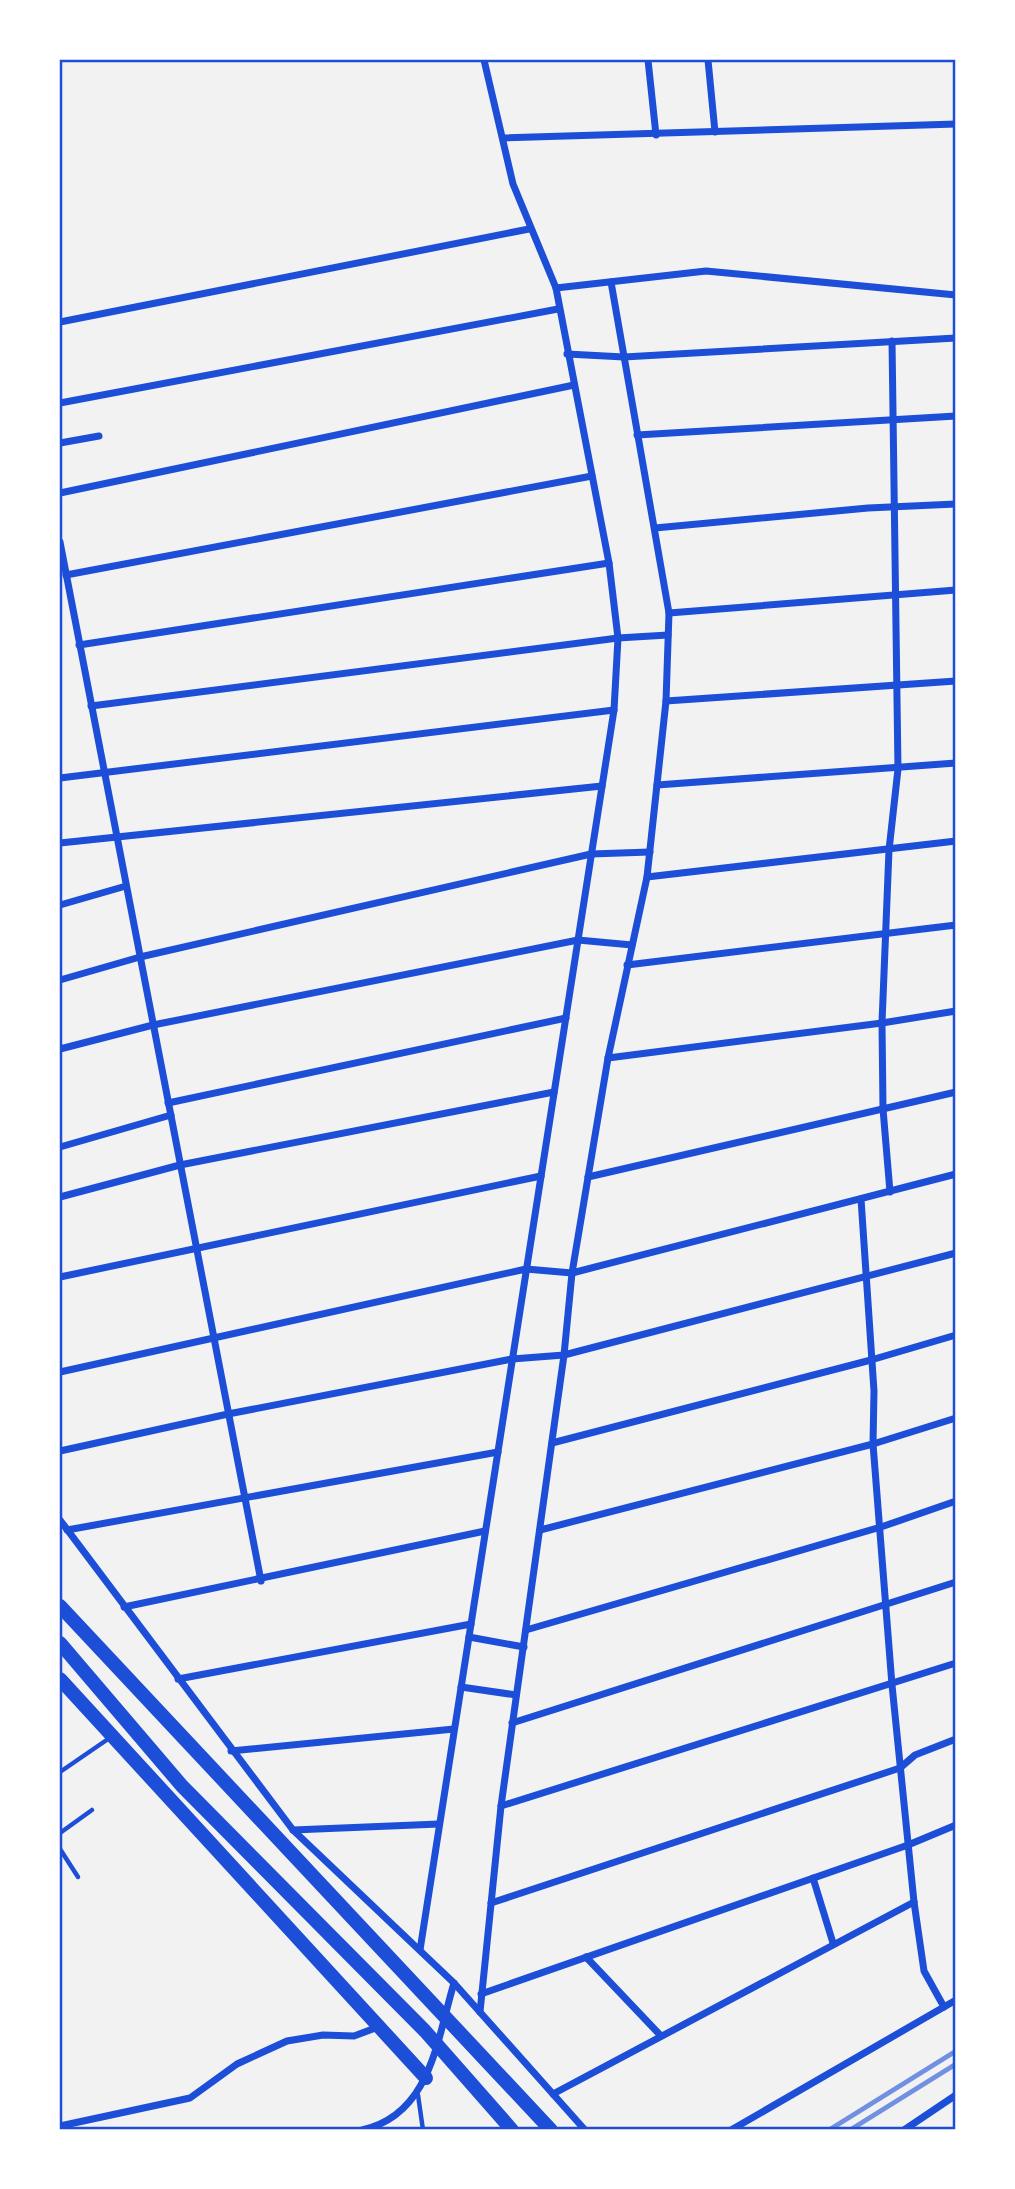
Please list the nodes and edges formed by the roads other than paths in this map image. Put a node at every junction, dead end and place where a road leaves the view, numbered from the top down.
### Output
1 (484, 60) edge
2 (648, 60) edge
3 (708, 60) edge
4 (956, 124) edge
5 (715, 132) junction
6 (656, 135) junction
7 (503, 138) junction
8 (529, 229) junction
9 (611, 282) junction
10 (556, 288) junction
11 (956, 295) edge
12 (558, 309) junction
13 (60, 322) edge
14 (956, 338) edge
15 (892, 341) junction
16 (567, 354) junction
17 (624, 357) junction
18 (573, 385) junction
19 (60, 402) edge
20 (956, 416) edge
21 (893, 420) junction
22 (637, 435) junction
23 (99, 436) dead end
24 (60, 443) edge
25 (592, 476) junction
26 (60, 494) edge
27 (956, 503) edge
28 (894, 508) junction
29 (655, 528) junction
30 (60, 542) edge
31 (609, 563) junction
32 (66, 575) junction
33 (956, 590) edge
34 (895, 594) junction
35 (669, 613) junction
36 (668, 635) junction
37 (618, 638) junction
38 (79, 645) junction
39 (956, 681) edge
40 (898, 687) junction
41 (666, 701) junction
42 (91, 706) junction
43 (614, 710) junction
44 (956, 763) edge
45 (898, 769) junction
46 (104, 772) junction
47 (60, 778) edge
48 (657, 785) junction
49 (602, 786) junction
50 (116, 835) junction
51 (956, 841) edge
52 (60, 843) edge
53 (889, 850) junction
54 (650, 852) junction
55 (591, 854) junction
56 (647, 877) junction
57 (126, 886) junction
58 (60, 905) edge
59 (956, 925) edge
60 (886, 932) junction
61 (578, 940) junction
62 (632, 945) junction
63 (140, 957) junction
64 (627, 965) junction
65 (60, 980) edge
66 (956, 1011) edge
67 (566, 1018) junction
68 (883, 1023) junction
69 (153, 1025) junction
70 (60, 1049) edge
71 (608, 1058) junction
72 (554, 1092) junction
73 (956, 1092) edge
74 (168, 1103) junction
75 (883, 1109) junction
76 (171, 1115) junction
77 (60, 1147) edge
78 (180, 1165) junction
79 (956, 1174) edge
80 (541, 1176) junction
81 (588, 1177) junction
82 (890, 1192) junction
83 (60, 1197) edge
84 (861, 1199) junction
85 (196, 1247) junction
86 (956, 1253) edge
87 (526, 1269) junction
88 (572, 1273) junction
89 (60, 1277) edge
90 (866, 1278) junction
91 (956, 1335) edge
92 (214, 1337) junction
93 (564, 1355) junction
94 (512, 1359) junction
95 (872, 1360) junction
96 (60, 1372) edge
97 (229, 1413) junction
98 (956, 1418) edge
99 (552, 1443) junction
100 (873, 1444) junction
101 (60, 1451) edge
102 (498, 1452) junction
103 (245, 1498) junction
104 (956, 1500) edge
105 (60, 1520) edge
106 (881, 1527) junction
107 (67, 1530) junction
108 (540, 1530) junction
109 (485, 1531) junction
110 (261, 1581) junction
111 (956, 1581) edge
112 (886, 1605) junction
113 (60, 1606) edge
114 (124, 1607) junction
115 (471, 1624) junction
116 (526, 1630) junction
117 (469, 1637) junction
118 (60, 1643) edge
119 (524, 1647) junction
120 (956, 1663) edge
121 (60, 1679) edge
122 (177, 1679) junction
123 (892, 1685) junction
124 (461, 1688) junction
125 (516, 1696) junction
126 (512, 1723) junction
127 (454, 1729) junction
128 (111, 1736) junction
129 (956, 1739) edge
130 (230, 1751) junction
131 (900, 1768) junction
132 (60, 1772) edge
133 (501, 1806) junction
134 (92, 1810) dead end
135 (439, 1824) junction
136 (956, 1825) edge
137 (293, 1830) junction
138 (60, 1831) edge
139 (908, 1845) junction
140 (60, 1849) edge
141 (78, 1877) dead end
142 (813, 1878) junction
143 (914, 1902) junction
144 (491, 1903) junction
145 (833, 1943) junction
146 (420, 1950) junction
147 (586, 1957) junction
148 (454, 1983) junction
149 (481, 1994) junction
150 (956, 2000) edge
151 (944, 2007) junction
152 (480, 2012) junction
153 (378, 2028) junction
154 (661, 2036) junction
155 (426, 2078) junction
156 (553, 2094) junction
157 (418, 2095) junction
158 (956, 2095) edge
159 (60, 2126) edge
160 (362, 2130) edge
161 (423, 2130) edge
162 (512, 2130) edge
163 (551, 2130) edge
164 (585, 2130) edge
165 (731, 2130) edge
166 (904, 2130) edge

1 - 7 street
2 - 6 street
3 - 5 street
4 - 5 street
5 - 6 street
6 - 7 street
7 - 8 street
8 - 10 street
8 - 13 street
9 - 10 street
9 - 11 street
9 - 17 street
10 - 12 street
12 - 16 street
12 - 19 street
14 - 15 street
15 - 17 street
15 - 21 street
16 - 17 street
16 - 18 street
17 - 22 street
18 - 25 street
18 - 26 street
20 - 21 street
21 - 22 street
21 - 28 street
22 - 29 street
23 - 24 street
25 - 31 street
25 - 32 street
27 - 28 street
28 - 29 street
28 - 34 street
29 - 35 street
30 - 32 street
31 - 37 street
31 - 38 street
32 - 38 street
33 - 34 street
34 - 35 street
34 - 40 street
35 - 36 street
36 - 37 street
36 - 41 street
37 - 42 street
37 - 43 street
38 - 42 street
39 - 40 street
40 - 41 street
40 - 45 street
41 - 48 street
42 - 46 street
43 - 46 street
43 - 49 street
44 - 45 street
45 - 48 street
45 - 53 street
46 - 47 street
46 - 50 street
48 - 54 street
49 - 50 street
49 - 55 street
50 - 52 street
50 - 57 street
51 - 53 street
53 - 56 street
53 - 60 street
54 - 55 street
54 - 56 street
55 - 61 street
55 - 63 street
56 - 62 street
57 - 58 street
57 - 63 street
59 - 60 street
60 - 64 street
60 - 68 street
61 - 62 street
61 - 67 street
61 - 69 street
62 - 64 street
63 - 65 street
63 - 69 street
64 - 71 street
66 - 68 street
67 - 72 street
67 - 74 street
68 - 71 street
68 - 75 street
69 - 70 street
69 - 74 street
71 - 81 street
72 - 78 street
72 - 80 street
73 - 75 street
74 - 76 street
75 - 81 street
75 - 82 street
76 - 77 street
76 - 78 street
78 - 83 street
78 - 85 street
79 - 82 street
80 - 85 street
80 - 87 street
81 - 88 street
82 - 84 street
84 - 88 street
84 - 90 street
85 - 89 street
85 - 92 street
86 - 90 street
87 - 88 street
87 - 92 street
87 - 94 street
88 - 93 street
90 - 93 street
90 - 95 street
91 - 95 street
92 - 96 street
92 - 97 street
93 - 94 street
93 - 99 street
94 - 97 street
94 - 102 street
95 - 99 street
95 - 100 street
97 - 101 street
97 - 103 street
98 - 100 street
99 - 108 street
100 - 106 street
100 - 108 street
102 - 103 street
102 - 109 street
103 - 107 street
103 - 110 street
104 - 106 street
105 - 107 street
106 - 112 street
106 - 116 street
107 - 114 street
108 - 116 street
109 - 110 street
109 - 115 street
110 - 114 street
111 - 112 street
112 - 123 street
112 - 126 street
113 - 163 main road
114 - 122 street
115 - 117 street
115 - 122 street
116 - 119 street
117 - 119 street
117 - 124 street
118 - 162 main road
119 - 125 street
120 - 123 street
121 - 128 main road
122 - 130 street
123 - 131 street
123 - 133 street
124 - 125 street
124 - 127 street
125 - 126 street
126 - 133 street
127 - 130 street
127 - 135 street
128 - 132 lane
128 - 153 main road
129 - 131 street
130 - 137 street
131 - 139 street
131 - 144 street
133 - 144 street
134 - 138 lane
135 - 137 street
135 - 146 street
136 - 139 street
137 - 146 street
139 - 142 street
139 - 143 street
140 - 141 lane
142 - 145 street
142 - 147 street
143 - 145 street
143 - 151 street
144 - 149 street
145 - 154 street
146 - 148 street
147 - 149 street
147 - 154 street
148 - 152 street
148 - 155 street
149 - 152 street
150 - 151 street
151 - 165 street
152 - 156 street
153 - 155 main road
153 - 159 street
154 - 156 street
155 - 157 street
156 - 164 street
157 - 160 street
157 - 161 lane
158 - 166 street

